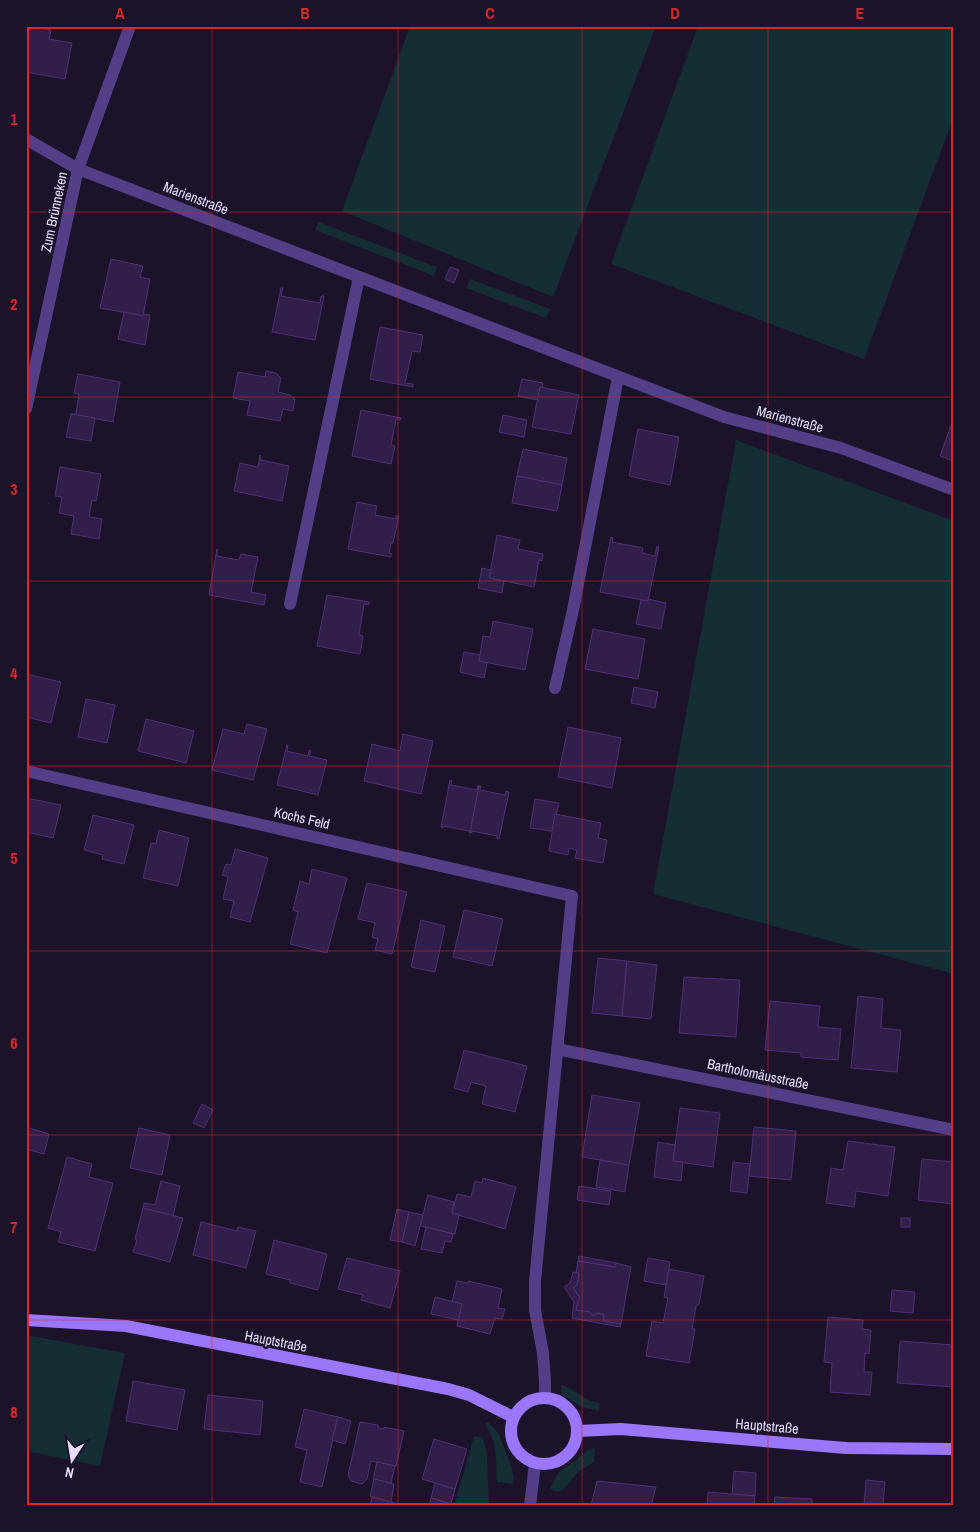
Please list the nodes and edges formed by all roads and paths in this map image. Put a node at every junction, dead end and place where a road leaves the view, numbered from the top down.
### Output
1 (130, 26) edge
2 (26, 139) edge
3 (78, 169) junction
4 (359, 277) junction
5 (618, 377) junction
6 (26, 409) edge
7 (954, 490) edge
8 (290, 604) dead end
9 (555, 688) dead end
10 (26, 771) edge
11 (557, 1048) junction
12 (954, 1130) edge
13 (26, 1320) edge
14 (545, 1397) junction
15 (513, 1417) junction
16 (578, 1431) junction
17 (954, 1450) edge
18 (535, 1464) junction
19 (530, 1506) edge

1 - 3 street, Zum Brünneken
2 - 3 street, Marienstraße
3 - 4 street, Marienstraße
3 - 6 street, Zum Brünneken
4 - 5 street, Marienstraße
4 - 8 street
5 - 7 street, Marienstraße
5 - 9 street
10 - 11 street, Kochs Feld
11 - 12 street, Bartholomäusstraße
11 - 14 street
13 - 15 main road, Hauptstraße
14 - 15 main road
14 - 16 main road
15 - 18 main road
16 - 17 main road, Hauptstraße
16 - 18 main road
18 - 19 street

